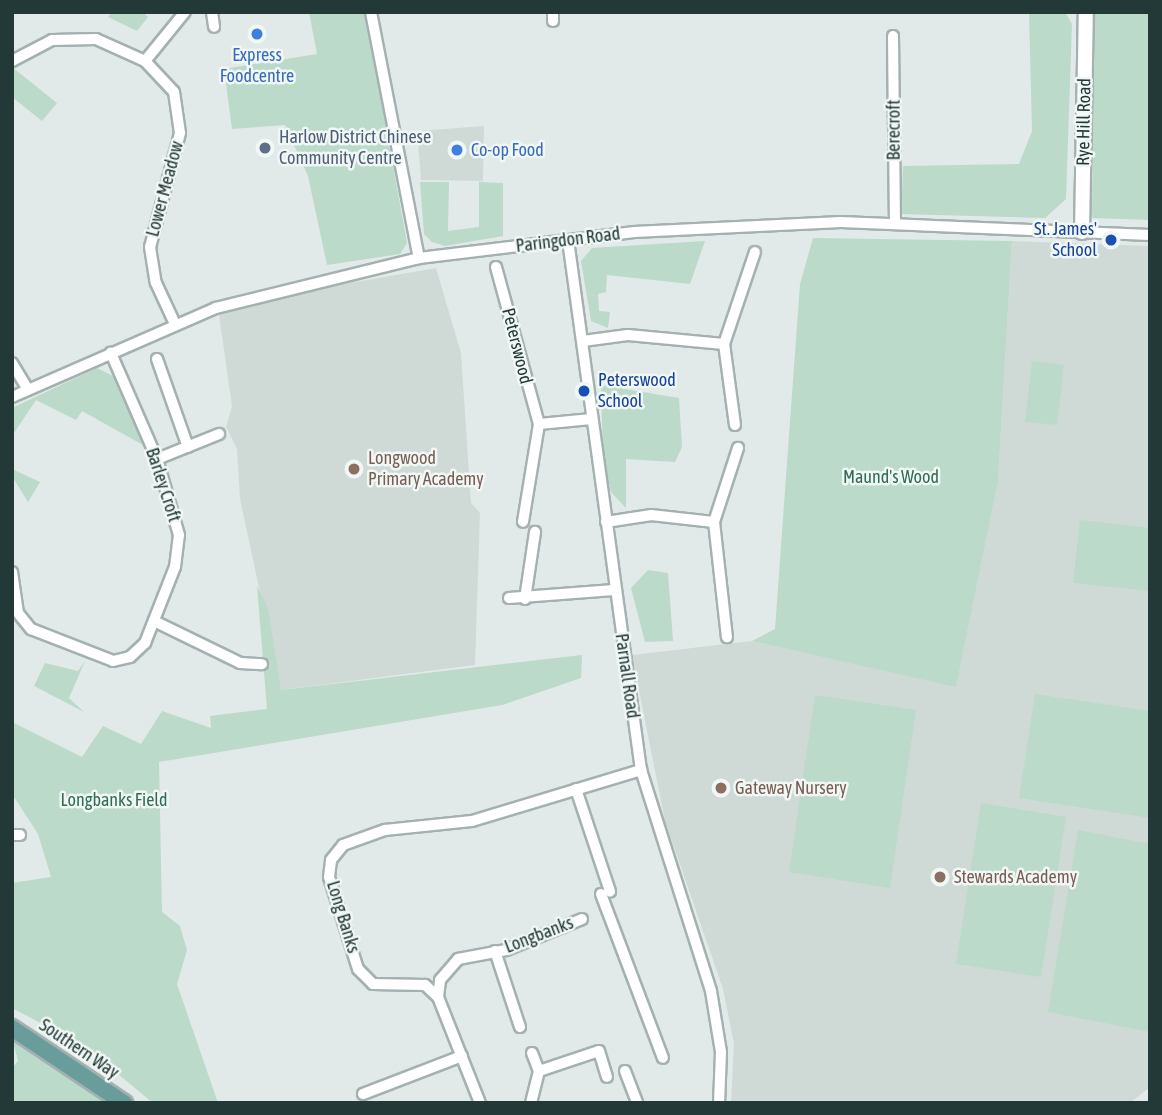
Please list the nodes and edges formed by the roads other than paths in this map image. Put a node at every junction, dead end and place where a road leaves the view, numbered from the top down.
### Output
1 (185, 12) edge
2 (212, 12) edge
3 (371, 12) edge
4 (1086, 12) edge
5 (214, 27) dead end
6 (893, 36) dead end
7 (12, 61) edge
8 (145, 61) junction
9 (895, 223) junction
10 (1082, 232) junction
11 (1150, 235) edge
12 (568, 240) junction
13 (755, 252) dead end
14 (419, 258) junction
15 (496, 267) dead end
16 (175, 324) junction
17 (583, 341) junction
18 (724, 344) junction
19 (111, 353) junction
20 (157, 359) dead end
21 (12, 363) edge
22 (28, 390) junction
23 (12, 397) edge
24 (592, 419) junction
25 (539, 425) junction
26 (735, 425) dead end
27 (219, 434) dead end
28 (188, 447) junction
29 (738, 448) dead end
30 (157, 459) junction
31 (523, 522) dead end
32 (606, 522) junction
33 (714, 522) junction
34 (535, 532) dead end
35 (12, 572) edge
36 (13, 584) edge
37 (614, 590) junction
38 (509, 598) dead end
39 (525, 599) junction
40 (154, 621) junction
41 (727, 637) dead end
42 (262, 664) dead end
43 (641, 770) junction
44 (576, 789) junction
45 (582, 919) dead end
46 (495, 951) junction
47 (438, 997) junction
48 (520, 1027) dead end
49 (12, 1028) edge
50 (532, 1053) dead end
51 (462, 1056) junction
52 (663, 1058) dead end
53 (539, 1071) junction
54 (625, 1072) dead end
55 (607, 1077) dead end
56 (363, 1094) dead end
57 (124, 1103) edge
58 (480, 1103) edge
59 (531, 1103) edge
60 (637, 1103) edge
61 (719, 1103) edge

1 - 8 street
2 - 5 street
3 - 14 street
4 - 10 street, Rye Hill Road
6 - 9 street, Berecroft
7 - 8 street, Lower Meadow
8 - 16 street, Lower Meadow
9 - 10 street, Paringdon Road
9 - 12 street, Paringdon Road
10 - 11 street, Paringdon Road
12 - 14 street, Paringdon Road
12 - 17 street, Parnall Road
13 - 18 street
14 - 16 street, Paringdon Road
15 - 25 street, Peterswood
16 - 19 street, Paringdon Road
17 - 18 street
17 - 24 street, Parnall Road
18 - 26 street
19 - 22 street, Paringdon Road
19 - 30 street, Barley Croft
20 - 28 street, Barley Croft
21 - 22 street
22 - 23 street, Paringdon Road
24 - 25 street
24 - 32 street, Parnall Road
25 - 31 street, Peterswood
27 - 28 street
28 - 30 street
29 - 33 street
30 - 40 street, Barley Croft
32 - 33 street
32 - 37 street, Parnall Road
33 - 41 street
34 - 39 street
35 - 36 street, Barley Croft
36 - 40 street, Barley Croft
37 - 39 street
37 - 43 street, Parnall Road
38 - 39 street
40 - 42 street
43 - 44 street, Long Banks
43 - 61 street, Parnall Road
44 - 47 street, Long Banks
44 - 52 street
45 - 46 street, Longbanks
46 - 47 street, Longbanks
46 - 48 street, Longbanks
47 - 51 street
49 - 57 main road, Southern Way
50 - 53 street
51 - 56 street
51 - 58 street
53 - 55 street
53 - 59 street
54 - 60 street

